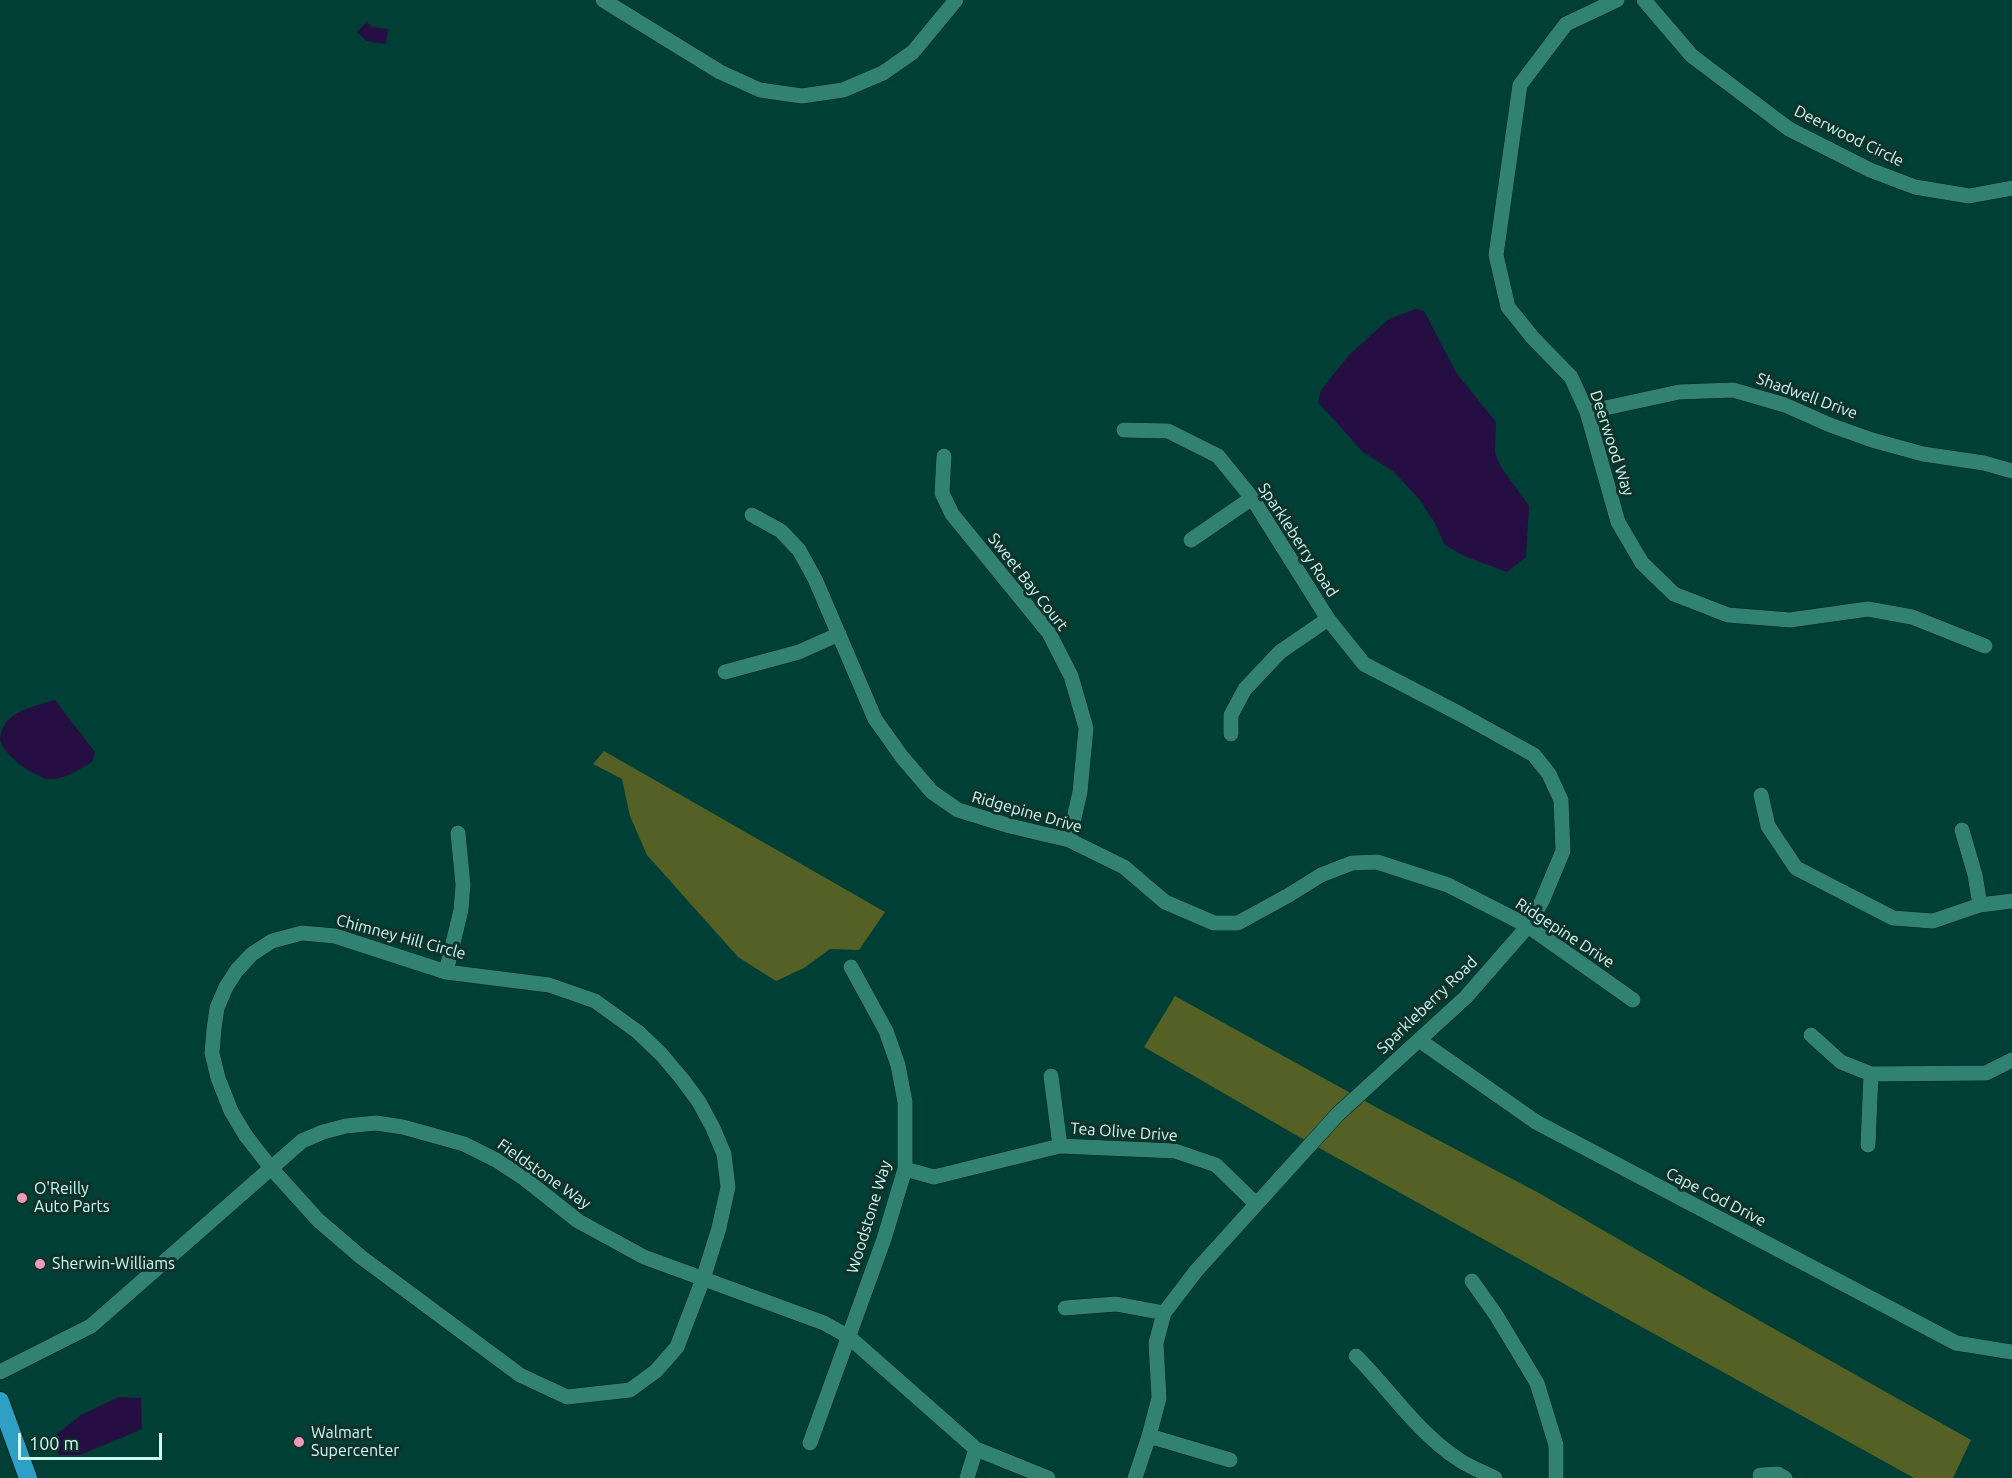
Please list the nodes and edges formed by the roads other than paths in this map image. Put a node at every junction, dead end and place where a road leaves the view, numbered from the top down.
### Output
1 (603, 0) edge
2 (956, 0) edge
3 (1617, 0) edge
4 (1644, 0) edge
5 (2012, 188) edge
6 (1587, 412) junction
7 (1124, 430) dead end
8 (944, 456) dead end
9 (2012, 471) edge
10 (1252, 498) junction
11 (752, 515) dead end
12 (1191, 540) dead end
13 (1328, 619) junction
14 (839, 634) junction
15 (1985, 646) dead end
16 (725, 672) dead end
17 (1231, 734) dead end
18 (1761, 795) dead end
19 (1962, 830) dead end
20 (458, 833) dead end
21 (1069, 840) junction
22 (2012, 901) edge
23 (1980, 905) junction
24 (1528, 927) junction
25 (851, 967) dead end
26 (446, 972) junction
27 (1633, 1000) dead end
28 (1811, 1035) dead end
29 (1419, 1040) junction
30 (2012, 1060) edge
31 (1871, 1074) junction
32 (1051, 1076) dead end
33 (1868, 1145) dead end
34 (1060, 1146) junction
35 (271, 1168) junction
36 (905, 1169) junction
37 (1256, 1204) junction
38 (703, 1279) junction
39 (1472, 1281) dead end
40 (1065, 1308) dead end
41 (1164, 1313) junction
42 (849, 1337) junction
43 (2012, 1352) edge
44 (1356, 1356) dead end
45 (0, 1372) edge
46 (0, 1401) edge
47 (1149, 1436) junction
48 (810, 1443) dead end
49 (976, 1449) junction
50 (1230, 1460) dead end
51 (1760, 1475) dead end
52 (28, 1478) edge
53 (968, 1478) edge
54 (1048, 1478) edge
55 (1135, 1478) edge
56 (1496, 1478) edge
57 (1556, 1478) edge
58 (1785, 1478) edge

1 - 2 street
3 - 6 street, Deerwood Way
4 - 5 street, Deerwood Circle
6 - 9 street, Shadwell Drive
6 - 15 street, Deerwood Way
7 - 10 street, Sparkleberry Road
8 - 21 street, Sweet Bay Court
10 - 12 street
10 - 13 street, Sparkleberry Road
11 - 14 street, Ridgepine Drive
13 - 17 street
13 - 24 street, Sparkleberry Road
14 - 16 street
14 - 21 street, Ridgepine Drive
18 - 23 street
19 - 23 street
20 - 26 street
21 - 24 street, Ridgepine Drive
22 - 23 street
24 - 27 street, Ridgepine Drive
24 - 29 street, Sparkleberry Road
25 - 36 street, Woodstone Way
26 - 35 street, Chimney Hill Circle
26 - 38 street, Chimney Hill Circle
28 - 31 street
29 - 37 street, Sparkleberry Road
29 - 43 street, Cape Cod Drive
30 - 31 street
31 - 33 street
32 - 34 street
34 - 36 street, Tea Olive Drive
34 - 37 street, Tea Olive Drive
35 - 38 street, Fieldstone Way
35 - 38 street, Chimney Hill Circle
35 - 45 street, Fieldstone Way
36 - 42 street, Woodstone Way
37 - 41 street, Sparkleberry Road
38 - 42 street, Fieldstone Way
39 - 57 street
40 - 41 street
41 - 47 street, Sparkleberry Road
42 - 48 street, Woodstone Way
42 - 49 street, Fieldstone Way
44 - 56 street
46 - 52 main road
47 - 50 street
47 - 55 street, Sparkleberry Road
49 - 53 street
49 - 54 street, Fieldstone Way
51 - 58 street

